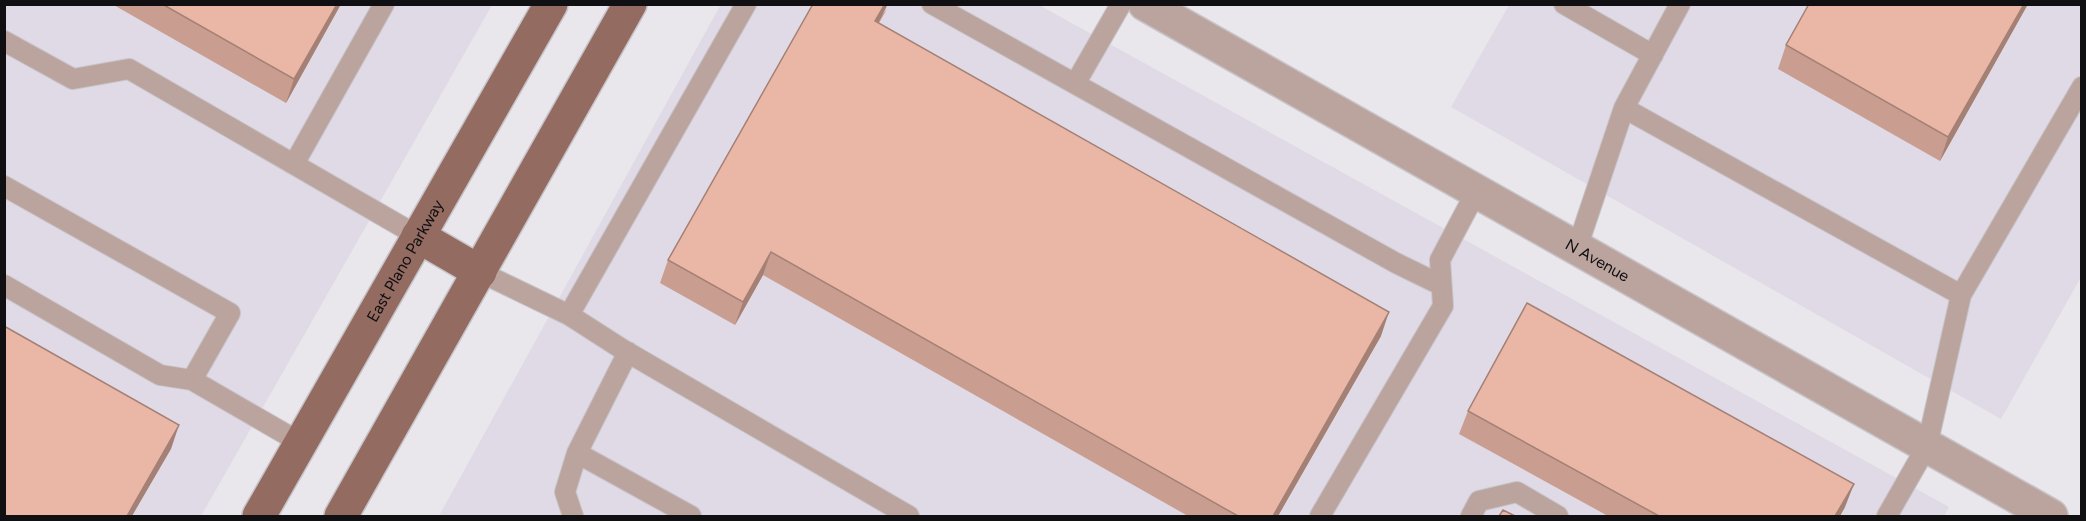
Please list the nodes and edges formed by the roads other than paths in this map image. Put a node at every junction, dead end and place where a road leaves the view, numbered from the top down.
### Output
1 (384, 4) edge
2 (551, 4) edge
3 (630, 4) edge
4 (746, 4) edge
5 (932, 4) edge
6 (1121, 4) edge
7 (1145, 4) edge
8 (1564, 4) edge
9 (1680, 4) edge
10 (4, 41) edge
11 (1653, 55) junction
12 (1075, 84) junction
13 (2082, 87) edge
14 (1624, 108) junction
15 (294, 164) junction
16 (4, 186) edge
17 (1476, 192) junction
18 (418, 236) junction
19 (1577, 249) junction
20 (480, 272) junction
21 (4, 285) edge
22 (1441, 285) junction
23 (1961, 295) junction
24 (569, 315) junction
25 (628, 352) junction
26 (192, 380) junction
27 (301, 443) junction
28 (1927, 446) junction
29 (577, 453) junction
30 (259, 516) edge
31 (341, 516) edge
32 (573, 516) edge
33 (691, 516) edge
34 (909, 516) edge
35 (1320, 516) edge
36 (1471, 516) edge
37 (1558, 516) edge
38 (1887, 516) edge
39 (2051, 516) edge

1 - 15 lane
2 - 18 main road, East Plano Parkway
3 - 20 main road
4 - 24 lane
5 - 12 lane
6 - 12 lane
7 - 17 street, N Avenue
8 - 11 lane
9 - 11 lane
10 - 15 lane
11 - 14 lane
12 - 22 lane
13 - 23 lane
14 - 19 lane
14 - 23 lane
15 - 18 lane
16 - 26 lane
17 - 19 street, N Avenue
17 - 22 lane
18 - 20 main road
18 - 27 main road, East Plano Parkway
19 - 28 street, N Avenue
20 - 24 lane
20 - 31 main road
21 - 26 lane
22 - 35 lane
23 - 28 lane
24 - 25 lane
25 - 29 lane
25 - 34 lane
26 - 27 lane
27 - 30 main road, East Plano Parkway
28 - 38 lane
28 - 39 street, N Avenue
29 - 32 lane
29 - 33 lane
36 - 37 lane

